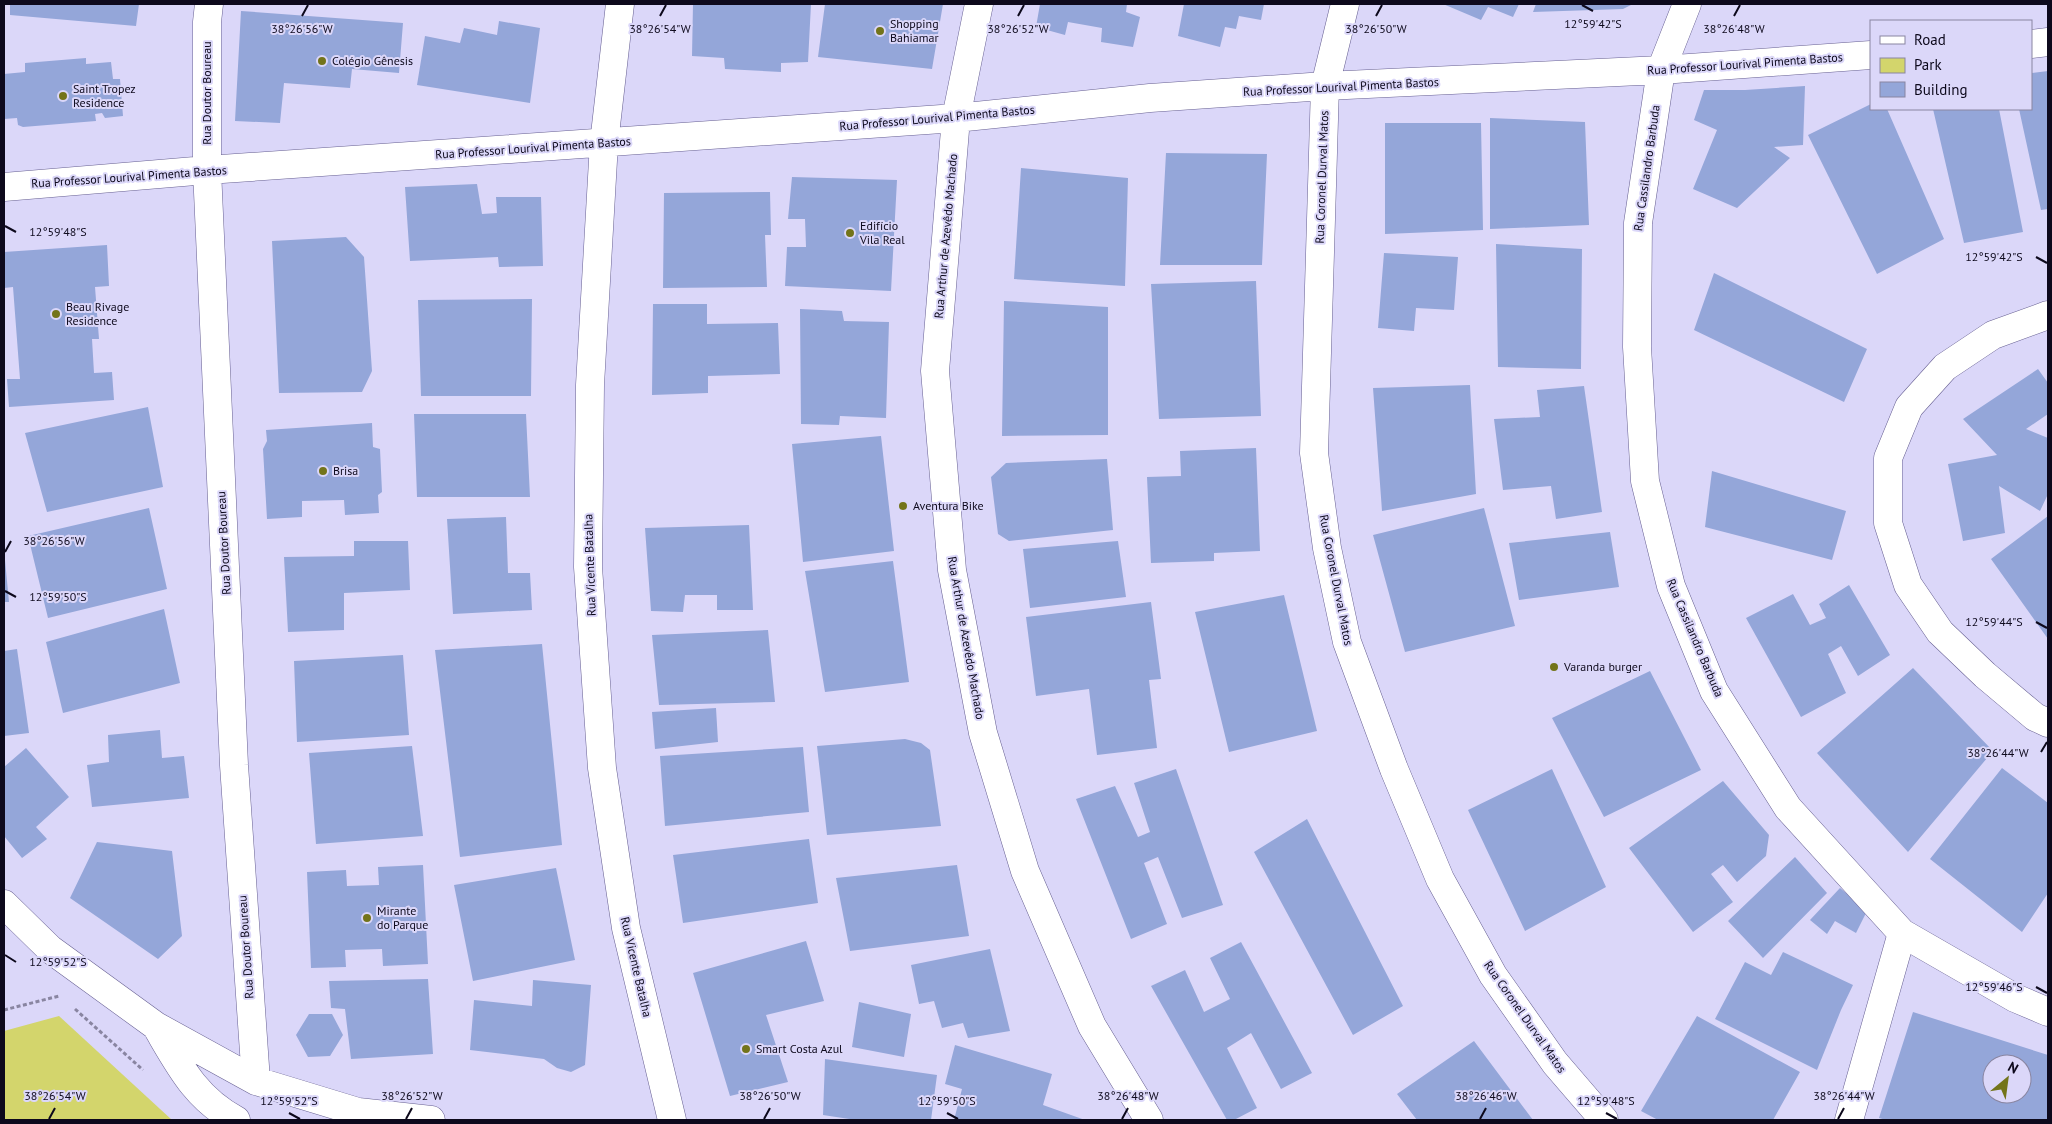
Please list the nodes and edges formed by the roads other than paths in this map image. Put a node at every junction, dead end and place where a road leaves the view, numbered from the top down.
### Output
1 (209, 4) edge
2 (620, 4) edge
3 (980, 4) edge
4 (1346, 4) edge
5 (1687, 4) edge
6 (2048, 42) edge
7 (2032, 44) edge
8 (1870, 55) edge
9 (1661, 70) junction
10 (1325, 86) junction
11 (956, 118) junction
12 (604, 143) junction
13 (207, 170) junction
14 (4, 186) edge
15 (2048, 315) edge
16 (2048, 723) edge
17 (4, 904) edge
18 (1902, 933) junction
19 (2048, 1012) edge
20 (156, 1026) junction
21 (256, 1082) junction
22 (352, 1116) edge
23 (236, 1120) edge
24 (431, 1120) edge
25 (672, 1120) edge
26 (1149, 1120) edge
27 (1604, 1120) edge
28 (1849, 1120) edge

1 - 13 street, Rua Doutor Boureau
2 - 12 street, Rua Vicente Batalha
3 - 11 street, Rua Arthur de Azevêdo Machado
4 - 10 street, Rua Coronel Durval Matos
5 - 9 street, Rua Cassilandro Barbuda
6 - 7 street
8 - 9 street, Rua Professor Lourival Pimenta Bastos
9 - 10 street, Rua Professor Lourival Pimenta Bastos
9 - 18 street, Rua Cassilandro Barbuda
10 - 11 street, Rua Professor Lourival Pimenta Bastos
10 - 27 street, Rua Coronel Durval Matos
11 - 12 street, Rua Professor Lourival Pimenta Bastos
11 - 26 street, Rua Arthur de Azevêdo Machado
12 - 13 street, Rua Professor Lourival Pimenta Bastos
12 - 25 street, Rua Vicente Batalha
13 - 14 street, Rua Professor Lourival Pimenta Bastos
13 - 21 street, Rua Doutor Boureau
15 - 16 street
17 - 20 street
18 - 19 street, Rua Cassilandro Barbuda
18 - 28 street
20 - 21 street
20 - 23 street
21 - 22 street
22 - 24 street

